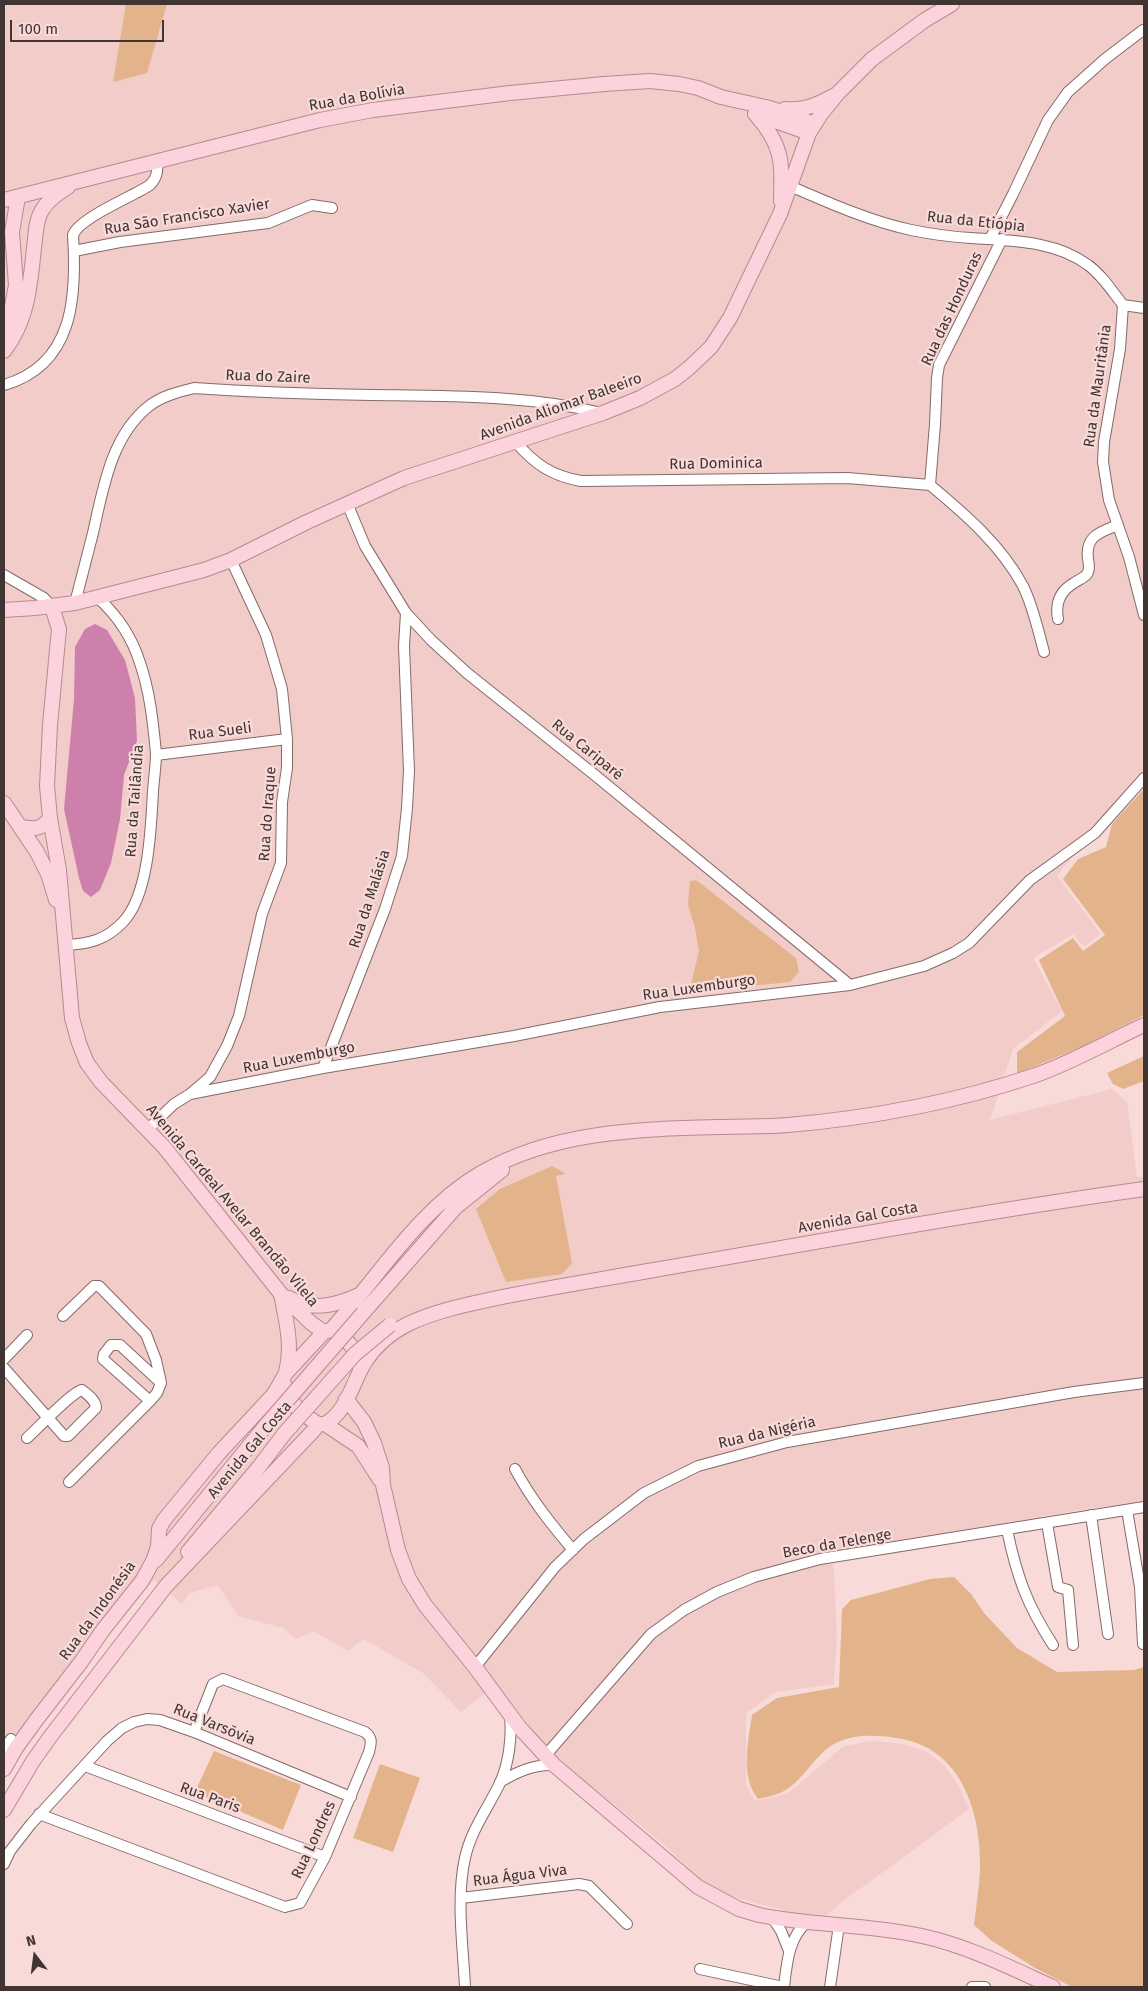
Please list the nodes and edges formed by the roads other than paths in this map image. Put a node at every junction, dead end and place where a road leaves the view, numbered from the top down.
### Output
1 (952, 4) edge
2 (1143, 30) edge
3 (838, 93) junction
4 (721, 97) junction
5 (770, 108) junction
6 (756, 115) junction
7 (812, 129) junction
8 (157, 161) junction
9 (82, 180) junction
10 (790, 186) junction
11 (20, 196) junction
12 (4, 200) edge
13 (332, 208) dead end
14 (780, 214) junction
15 (37, 222) junction
16 (8, 227) edge
17 (990, 239) junction
18 (1002, 239) junction
19 (74, 251) junction
20 (1123, 305) junction
21 (1144, 308) edge
22 (4, 330) edge
23 (4, 351) edge
24 (4, 385) edge
25 (602, 413) junction
26 (515, 441) junction
27 (930, 485) junction
28 (347, 503) junction
29 (1118, 525) junction
30 (231, 560) junction
31 (4, 575) edge
32 (97, 597) junction
33 (75, 603) junction
34 (52, 606) junction
35 (4, 610) edge
36 (406, 613) junction
37 (1144, 615) edge
38 (1058, 619) dead end
39 (1044, 652) dead end
40 (287, 739) junction
41 (156, 755) junction
42 (1144, 778) edge
43 (4, 803) edge
44 (50, 818) junction
45 (20, 828) junction
46 (64, 927) junction
47 (65, 945) junction
48 (850, 985) junction
49 (1144, 1025) edge
50 (323, 1068) junction
51 (190, 1094) junction
52 (148, 1129) junction
53 (524, 1153) junction
54 (1144, 1189) edge
55 (577, 1284) junction
56 (362, 1293) junction
57 (282, 1294) junction
58 (63, 1316) dead end
59 (328, 1331) junction
60 (27, 1335) dead end
61 (4, 1360) edge
62 (4, 1368) edge
63 (285, 1374) junction
64 (358, 1375) junction
65 (161, 1383) junction
66 (1144, 1383) edge
67 (346, 1399) junction
68 (150, 1401) junction
69 (48, 1419) junction
70 (321, 1424) junction
71 (27, 1438) dead end
72 (515, 1469) dead end
73 (69, 1482) dead end
74 (384, 1485) junction
75 (1144, 1507) edge
76 (1127, 1510) junction
77 (1092, 1515) junction
78 (1047, 1524) junction
79 (1007, 1530) junction
80 (573, 1550) junction
81 (151, 1566) junction
82 (166, 1586) junction
83 (1108, 1634) dead end
84 (1143, 1644) dead end
85 (1053, 1645) dead end
86 (1073, 1646) dead end
87 (475, 1667) junction
88 (510, 1716) junction
89 (194, 1732) junction
90 (11, 1739) dead end
91 (4, 1749) edge
92 (549, 1761) junction
93 (84, 1766) junction
94 (4, 1769) edge
95 (500, 1782) junction
96 (351, 1797) junction
97 (4, 1810) edge
98 (39, 1814) junction
99 (325, 1857) junction
100 (4, 1864) edge
101 (461, 1898) junction
102 (772, 1917) junction
103 (808, 1922) junction
104 (627, 1924) dead end
105 (839, 1925) junction
106 (789, 1951) junction
107 (700, 1969) dead end
108 (465, 1987) edge
109 (783, 1987) edge
110 (830, 1987) edge
111 (972, 1987) edge
112 (985, 1987) edge
113 (1053, 1987) edge

1 - 3 main road, Avenida Aliomar Baleeiro
2 - 17 street
3 - 5 main road
3 - 7 main road, Avenida Aliomar Baleeiro
4 - 5 main road, Rua da Bolívia
4 - 6 main road, Rua da Bolívia
4 - 8 main road, Rua da Bolívia
5 - 7 main road, Rua da Bolívia
6 - 7 main road, Rua da Bolívia
6 - 14 main road
7 - 10 main road, Avenida Aliomar Baleeiro
8 - 9 main road, Rua da Bolívia
8 - 19 street, Rua São Francisco Xavier
9 - 11 main road, Rua da Bolívia
9 - 15 main road
10 - 14 main road, Avenida Aliomar Baleeiro
10 - 17 street, Rua da Etiópia
11 - 12 main road, Rua da Bolívia
11 - 15 main road
11 - 16 main road
13 - 19 street, Rua São Francisco Xavier
14 - 25 main road, Avenida Aliomar Baleeiro
15 - 23 main road
16 - 22 main road
17 - 18 street, Rua da Etiópia
18 - 20 street, Rua da Etiópia
18 - 27 street, Rua das Honduras
19 - 24 street, Rua São Francisco Xavier
20 - 21 street
20 - 29 street, Rua da Mauritânia
25 - 26 main road, Avenida Aliomar Baleeiro
25 - 33 street, Rua do Zaire
26 - 27 street, Rua Dominica
26 - 28 main road, Avenida Aliomar Baleeiro
27 - 39 street
28 - 30 main road, Avenida Aliomar Baleeiro
28 - 36 street, Rua Cariparé
29 - 37 street, Rua da Mauritânia
29 - 38 street
30 - 32 main road, Avenida Aliomar Baleeiro
30 - 40 street, Rua do Iraque
31 - 34 street
32 - 33 main road, Avenida Aliomar Baleeiro
32 - 41 street, Rua da Tailândia
33 - 34 main road, Avenida Aliomar Baleeiro
34 - 35 main road, Avenida Aliomar Baleeiro
34 - 44 main road, Avenida Cardeal Avelar Brandão Vilela
36 - 48 street, Rua Cariparé
36 - 50 street, Rua da Malásia
40 - 41 street, Rua Sueli
40 - 51 street, Rua do Iraque
41 - 47 street, Rua da Tailândia
42 - 48 street, Rua Luxemburgo
43 - 45 main road
44 - 45 main road
44 - 46 main road, Avenida Cardeal Avelar Brandão Vilela
45 - 46 main road
46 - 47 main road, Avenida Cardeal Avelar Brandão Vilela
47 - 52 main road, Avenida Cardeal Avelar Brandão Vilela
48 - 50 street, Rua Luxemburgo
49 - 53 main road
50 - 51 street, Rua Luxemburgo
51 - 52 street, Rua do Iraque
52 - 57 main road, Avenida Cardeal Avelar Brandão Vilela
53 - 56 main road, Rua da Indonésia
53 - 81 main road, bridge
54 - 55 main road, Avenida Gal Costa
55 - 64 main road, Avenida Gal Costa
55 - 82 main road, Avenida Gal Costa, bridge
56 - 57 main road
56 - 59 main road, Rua da Indonésia
57 - 59 main road, Avenida Cardeal Avelar Brandão Vilela
57 - 63 main road, Rua da Indonésia
58 - 65 street
59 - 63 main road, Rua da Indonésia
59 - 64 main road, Avenida Cardeal Avelar Brandão Vilela
60 - 61 street
62 - 69 street
63 - 70 main road, Rua da Indonésia
63 - 81 main road, Rua da Indonésia
64 - 67 main road, Avenida Gal Costa
65 - 68 street
65 - 68 street
66 - 80 street, Rua da Nigéria
67 - 70 main road, Avenida Gal Costa
67 - 74 main road
68 - 73 street
69 - 69 street
69 - 71 street
70 - 74 main road
70 - 82 main road, Avenida Gal Costa
72 - 80 street
74 - 87 main road
75 - 76 street, Beco da Telenge
76 - 77 street, Beco da Telenge
76 - 84 street
77 - 78 street, Beco da Telenge
77 - 83 street
78 - 79 street, Beco da Telenge
78 - 86 street
79 - 85 street
79 - 92 street, Beco da Telenge
80 - 87 street, Rua da Nigéria
81 - 94 main road, Rua da Indonésia
82 - 97 main road
87 - 88 main road
88 - 92 main road
88 - 95 street
89 - 93 street, Rua Varsōvia
89 - 96 street, Rua Varsōvia
89 - 96 street, Rua Londres
90 - 91 street
92 - 95 street
92 - 102 main road
93 - 98 street, Rua Varsōvia
93 - 99 street, Rua Paris
95 - 101 street
96 - 99 street, Rua Londres
98 - 99 street, Rua Londres
98 - 100 street, Rua Varsōvia
101 - 104 street, Rua Água Viva
101 - 108 street
102 - 103 main road
102 - 106 street
103 - 105 main road
103 - 106 street
105 - 110 street
105 - 113 main road
106 - 109 street
107 - 109 street
111 - 112 street

